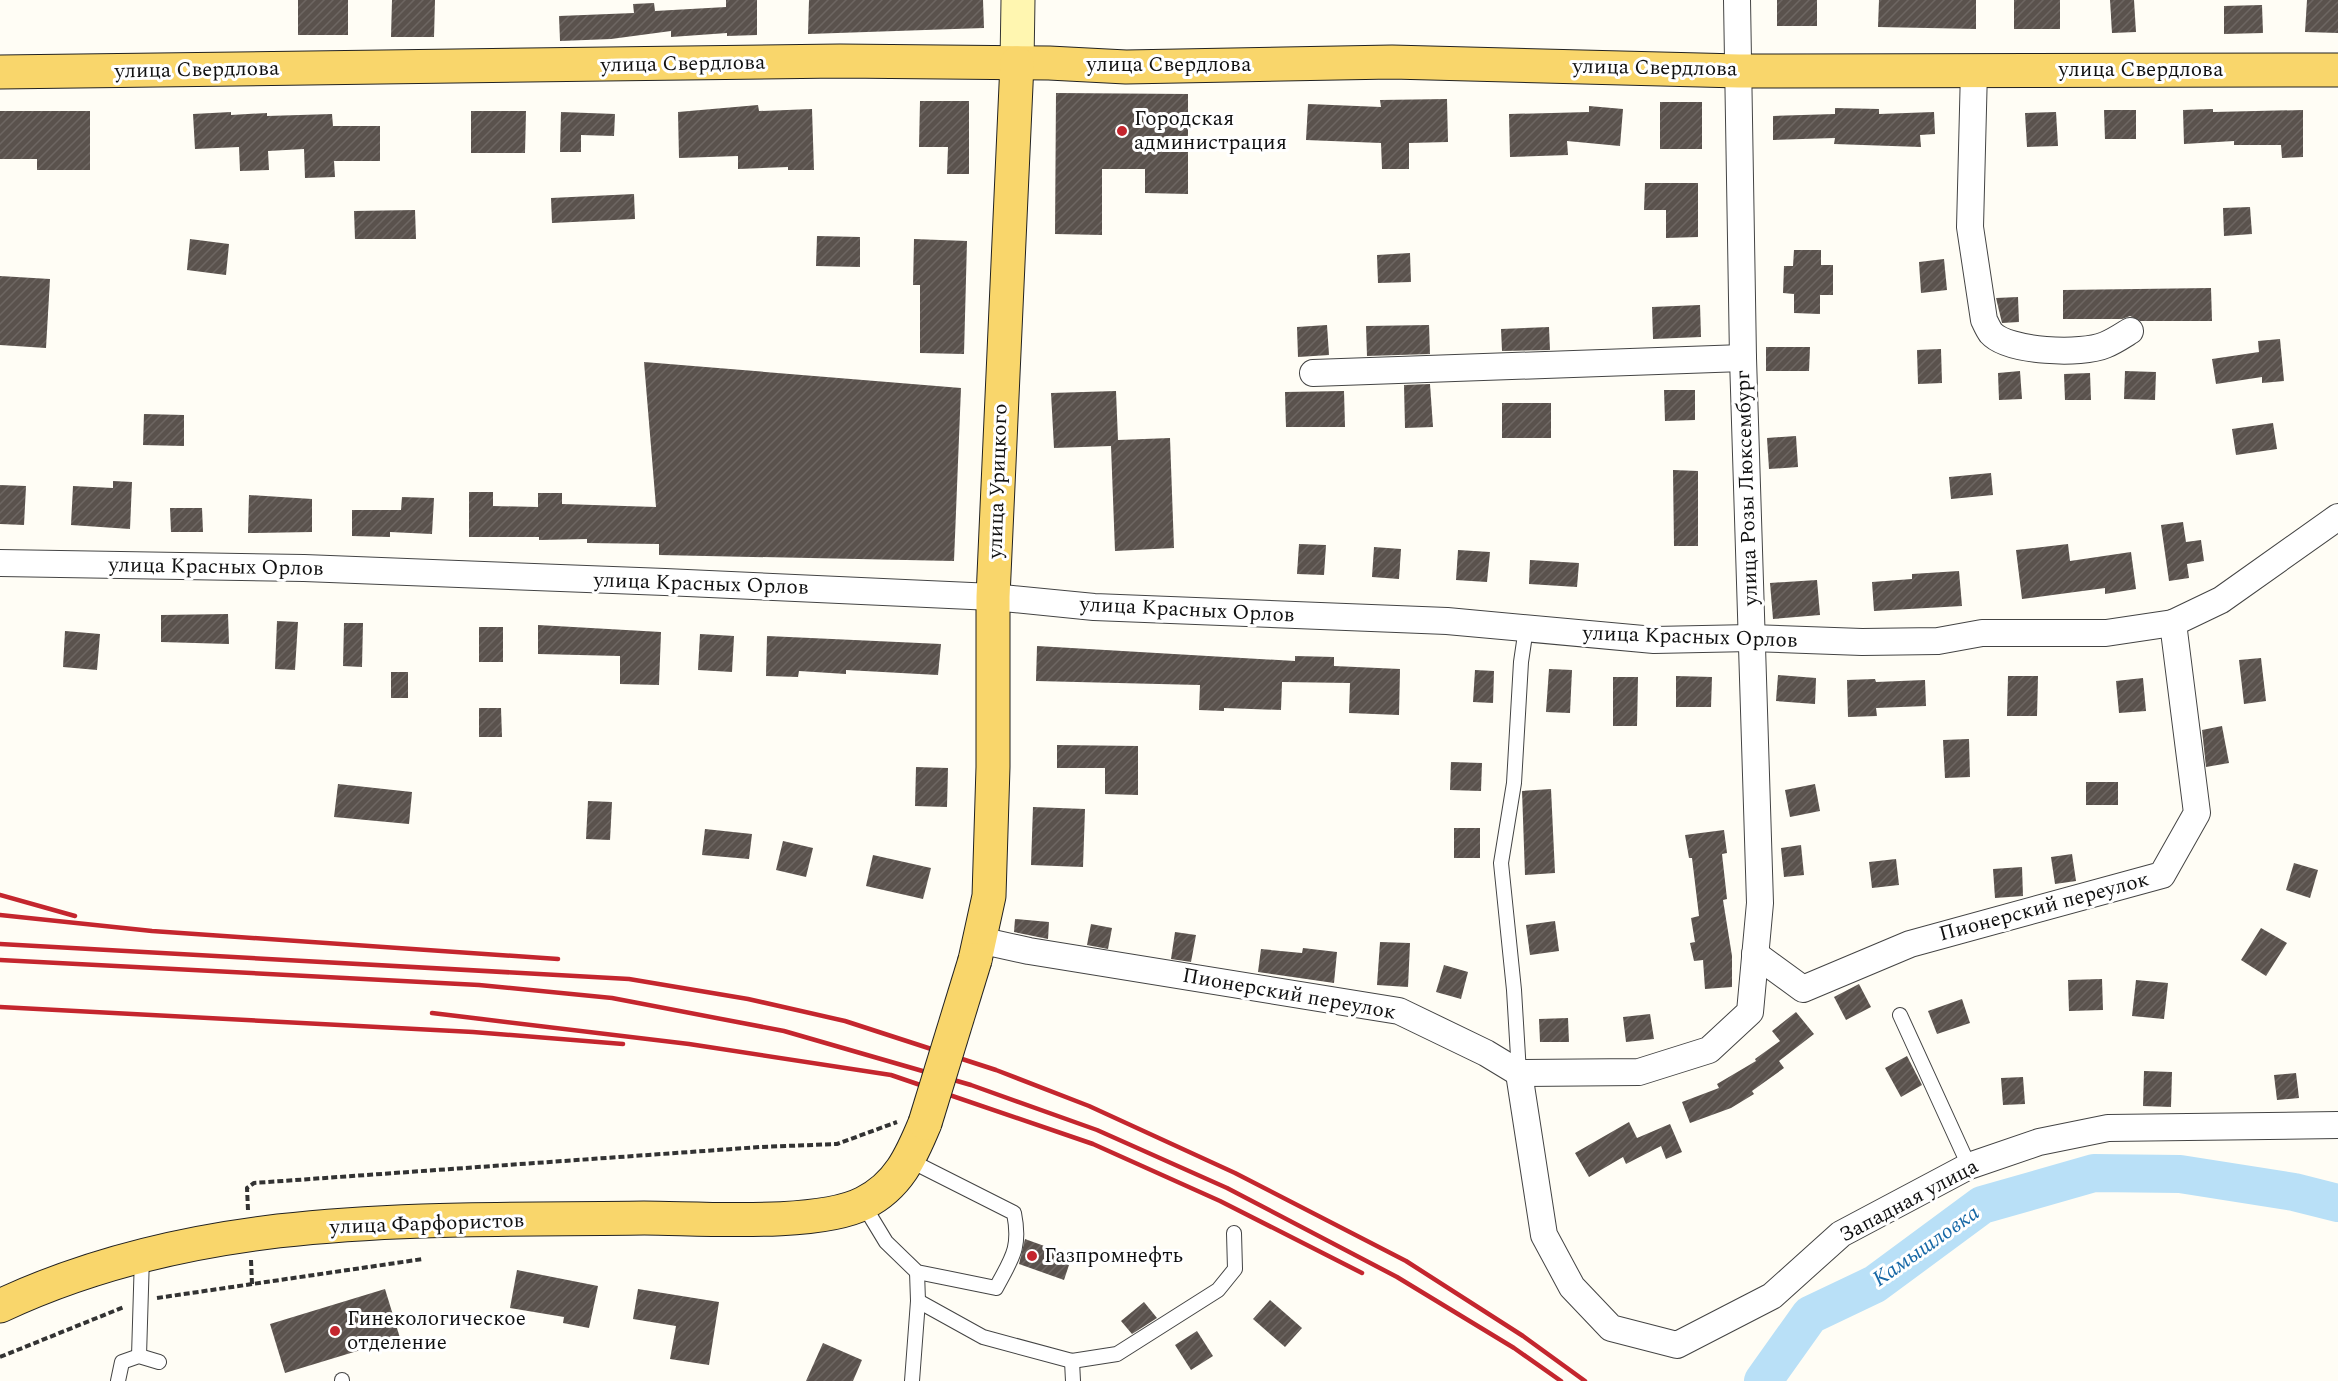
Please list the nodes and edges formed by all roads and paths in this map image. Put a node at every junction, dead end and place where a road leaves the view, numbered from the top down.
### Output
1 (1018, 0) edge
2 (1737, 0) edge
3 (1017, 63) junction
4 (1974, 70) junction
5 (2338, 70) edge
6 (1739, 71) junction
7 (0, 72) edge
8 (2130, 331) dead end
9 (1743, 358) junction
10 (1313, 373) dead end
11 (2338, 517) edge
12 (0, 563) edge
13 (993, 597) junction
14 (2173, 623) junction
15 (1526, 628) junction
16 (1751, 638) junction
17 (977, 950) junction
18 (1755, 954) junction
19 (1900, 1015) dead end
20 (1519, 1073) junction
21 (925, 1123) junction
22 (2338, 1125) edge
23 (909, 1160) junction
24 (1969, 1166) junction
25 (863, 1204) junction
26 (249, 1233) junction
27 (1234, 1233) dead end
28 (142, 1253) junction
29 (423, 1259) dead end
30 (916, 1272) junction
31 (252, 1284) junction
32 (141, 1300) junction
33 (918, 1301) junction
34 (0, 1306) edge
35 (139, 1356) junction
36 (0, 1357) edge
37 (1072, 1361) junction
38 (159, 1362) dead end
39 (118, 1381) edge
40 (912, 1381) edge
41 (1073, 1381) edge

1 - 3 main road, улица Урицкого
2 - 6 street, улица Розы Люксембург
3 - 6 main road, улица Свердлова
3 - 7 main road, улица Свердлова
3 - 13 main road, улица Урицкого
4 - 5 main road, улица Свердлова
4 - 6 main road, улица Свердлова
4 - 8 street
6 - 9 street, улица Розы Люксембург
9 - 10 street
9 - 16 street, улица Розы Люксембург
11 - 14 street, улица Красных Орлов
12 - 13 street, улица Красных Орлов
13 - 15 street, улица Красных Орлов
13 - 17 main road, улица Урицкого
14 - 16 street, улица Красных Орлов
14 - 18 street, Пионерский переулок
15 - 16 street, улица Красных Орлов
15 - 20 lane
16 - 18 street, улица Розы Люксембург
17 - 20 street, Пионерский переулок
17 - 21 main road, улица Урицкого, bridge
18 - 20 street, улица Розы Люксембург
19 - 24 lane
20 - 24 street, Западная улица
21 - 23 main road
21 - 26 path
22 - 24 street, Западная улица
23 - 25 main road
23 - 30 lane
25 - 26 main road, улица Фарфористов
25 - 30 lane
26 - 28 main road, улица Фарфористов
26 - 31 path
27 - 37 lane
28 - 32 lane
28 - 34 main road, улица Фарфористов
29 - 31 path
30 - 33 lane
31 - 32 path
32 - 35 lane
32 - 36 path
33 - 37 lane
33 - 40 lane
35 - 38 lane
35 - 39 lane
37 - 41 lane

